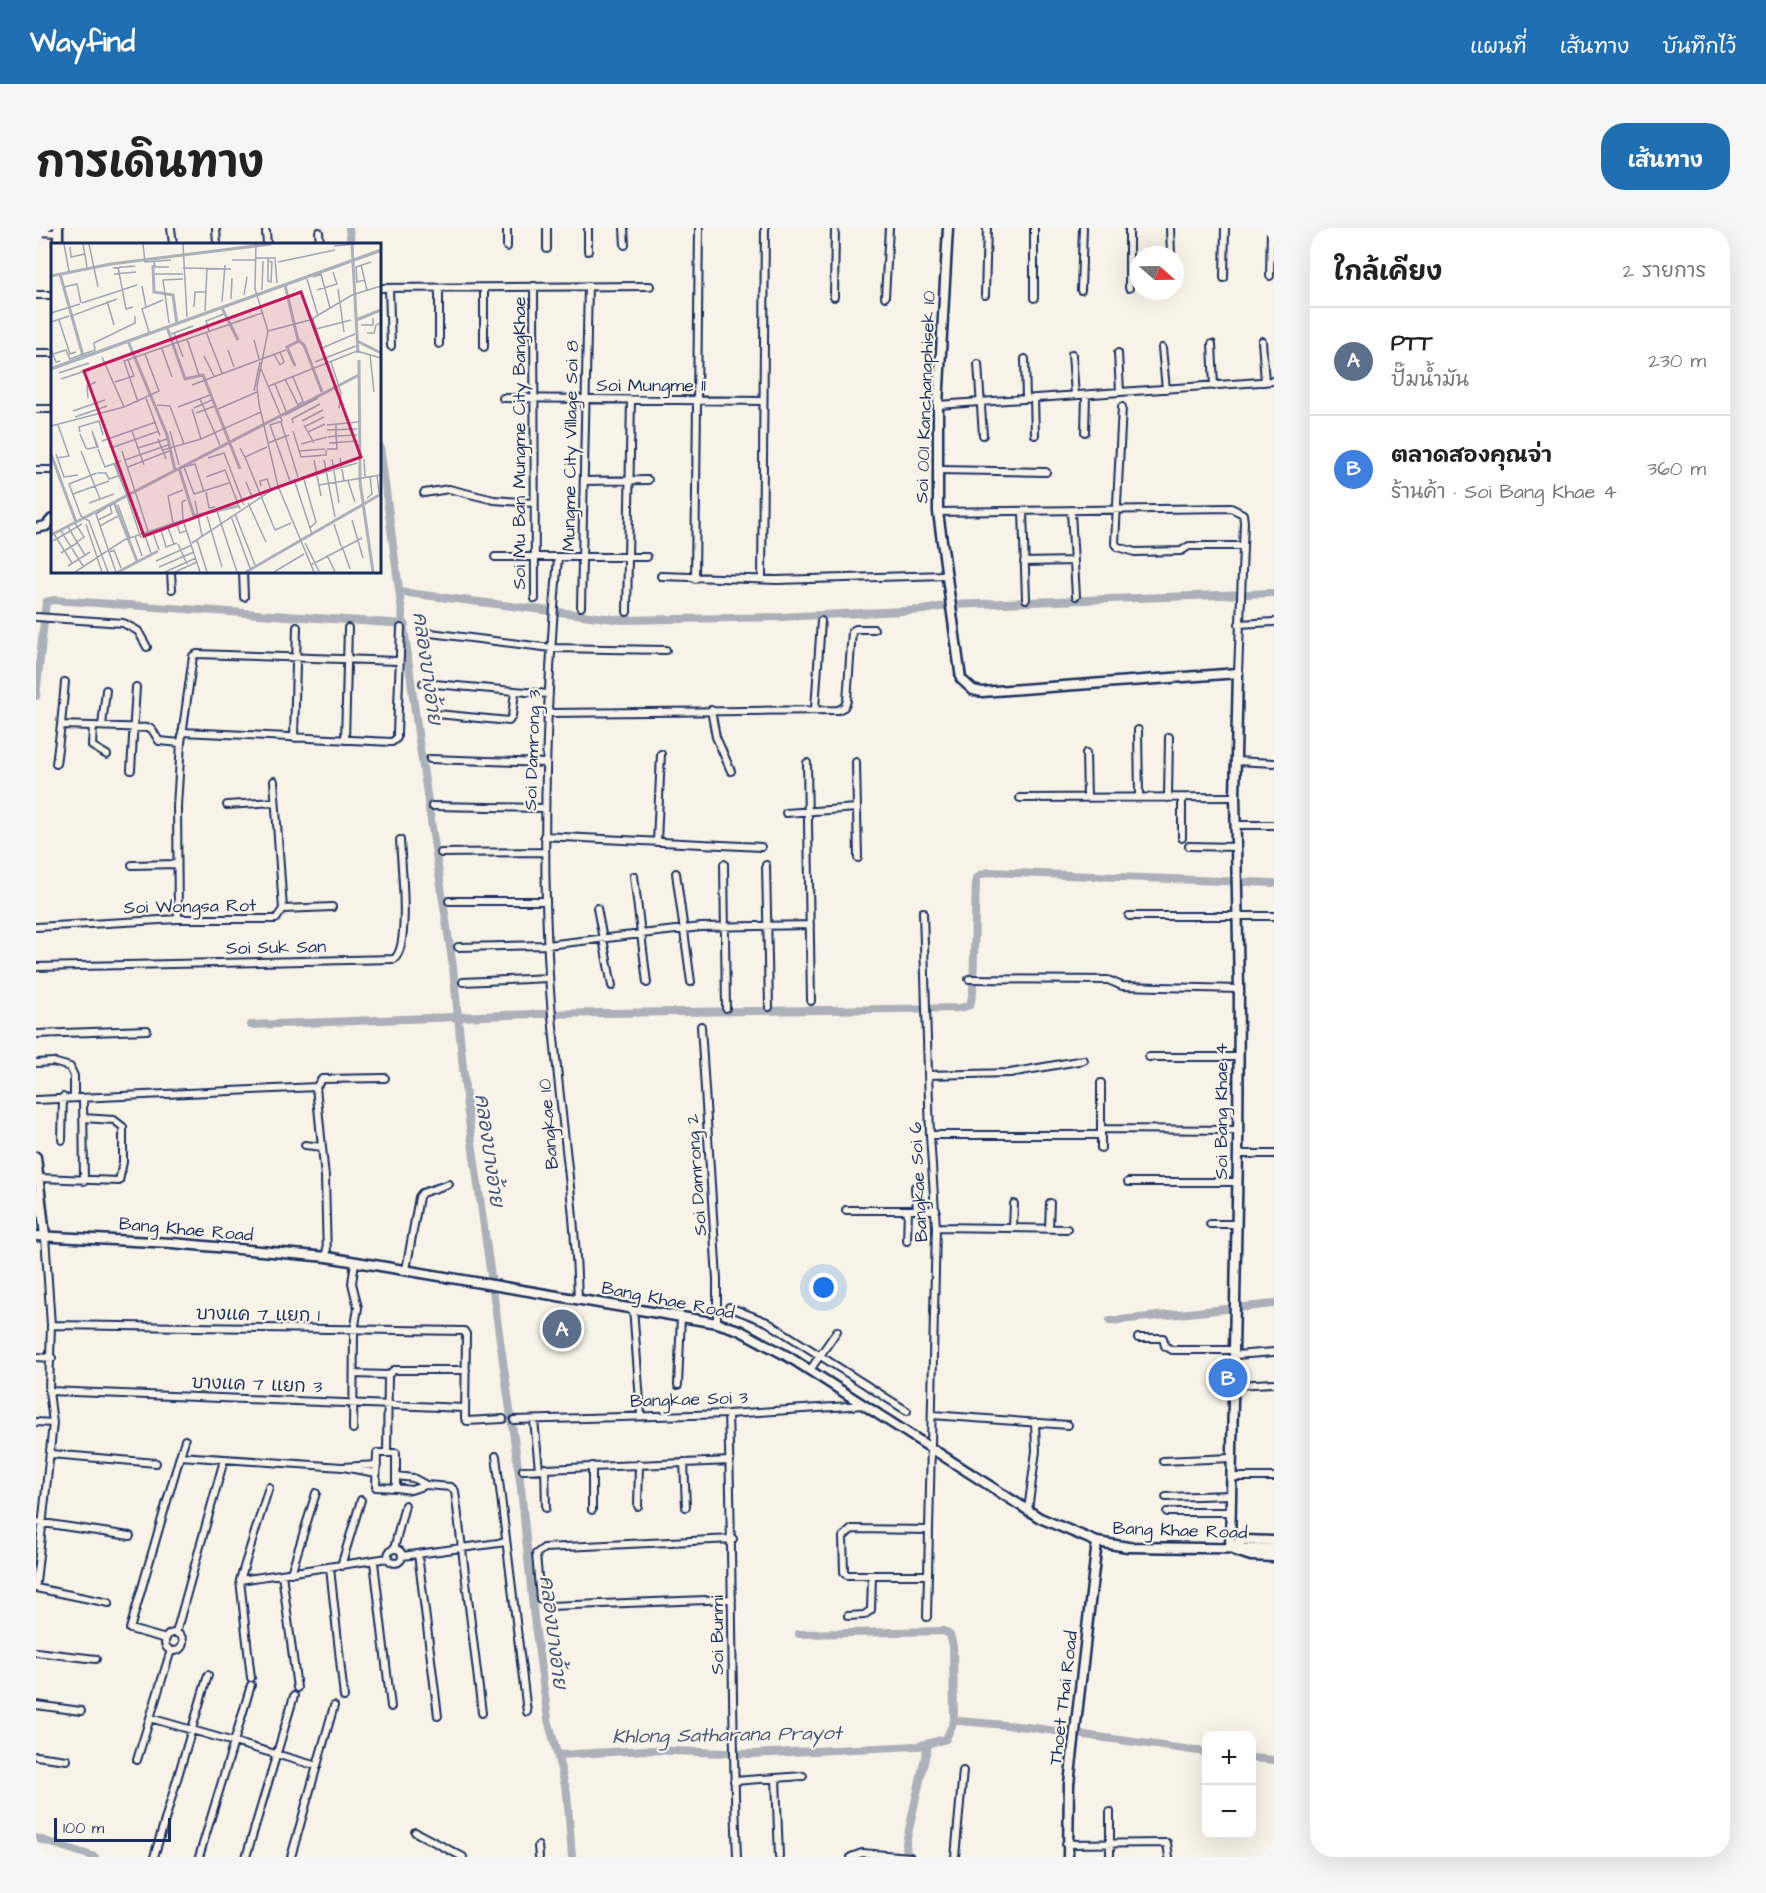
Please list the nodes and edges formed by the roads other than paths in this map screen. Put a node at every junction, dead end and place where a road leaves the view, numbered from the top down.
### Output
1 (171, 228) edge
2 (216, 228) edge
3 (507, 228) edge
4 (547, 228) edge
5 (588, 228) edge
6 (624, 228) edge
7 (699, 228) edge
8 (765, 228) edge
9 (835, 228) edge
10 (889, 228) edge
11 (948, 228) edge
12 (987, 228) edge
13 (1034, 228) edge
14 (1083, 228) edge
15 (1129, 228) edge
16 (1170, 228) edge
17 (1225, 228) edge
18 (1270, 228) edge
19 (58, 230) edge
20 (36, 232) edge
21 (266, 232) dead end
22 (319, 232) dead end
23 (172, 243) edge
24 (217, 243) edge
25 (267, 243) edge
26 (320, 243) edge
27 (625, 245) dead end
28 (1171, 246) edge
29 (507, 248) dead end
30 (547, 249) dead end
31 (588, 251) dead end
32 (1270, 276) dead end
33 (1224, 278) dead end
34 (534, 286) junction
35 (588, 286) junction
36 (650, 286) dead end
37 (381, 288) edge
38 (389, 288) junction
39 (439, 288) junction
40 (1129, 288) dead end
41 (484, 289) junction
42 (1081, 290) dead end
43 (985, 295) dead end
44 (834, 297) dead end
45 (885, 297) dead end
46 (1034, 298) dead end
47 (1262, 342) dead end
48 (439, 344) dead end
49 (1212, 344) dead end
50 (391, 346) dead end
51 (484, 347) dead end
52 (1162, 348) dead end
53 (1118, 353) dead end
54 (1072, 354) dead end
55 (1024, 359) dead end
56 (978, 364) dead end
57 (1274, 381) edge
58 (1265, 382) junction
59 (1214, 386) junction
60 (1166, 389) junction
61 (1120, 392) junction
62 (1086, 395) junction
63 (1075, 396) junction
64 (503, 398) dead end
65 (534, 398) junction
66 (1030, 399) junction
67 (585, 400) junction
68 (631, 400) junction
69 (698, 400) junction
70 (763, 401) junction
71 (981, 402) junction
72 (938, 405) junction
73 (1122, 407) dead end
74 (51, 409) edge
75 (36, 410) edge
76 (1085, 432) dead end
77 (983, 435) dead end
78 (1035, 435) dead end
79 (938, 470) junction
80 (1046, 472) dead end
81 (585, 480) junction
82 (629, 480) junction
83 (648, 480) dead end
84 (423, 493) dead end
85 (534, 503) junction
86 (1116, 510) junction
87 (938, 512) junction
88 (1023, 512) junction
89 (1071, 512) junction
90 (36, 528) edge
91 (49, 528) edge
92 (1243, 546) junction
93 (495, 557) dead end
94 (534, 557) junction
95 (558, 557) junction
96 (583, 557) junction
97 (646, 557) dead end
98 (628, 558) junction
99 (1073, 561) junction
100 (1024, 562) junction
101 (171, 573) edge
102 (243, 573) edge
103 (946, 575) junction
104 (661, 576) dead end
105 (695, 579) junction
106 (762, 579) junction
107 (172, 589) dead end
108 (1076, 596) dead end
109 (244, 597) dead end
110 (535, 599) dead end
111 (1026, 599) dead end
112 (581, 607) dead end
113 (627, 612) dead end
114 (36, 617) edge
115 (821, 621) dead end
116 (1274, 622) edge
117 (1239, 624) junction
118 (297, 627) dead end
119 (348, 628) dead end
120 (401, 628) dead end
121 (873, 629) dead end
122 (422, 633) dead end
123 (147, 647) dead end
124 (552, 648) junction
125 (666, 650) dead end
126 (296, 658) junction
127 (347, 660) junction
128 (398, 661) junction
129 (1238, 673) junction
130 (65, 682) dead end
131 (423, 683) dead end
132 (136, 687) dead end
133 (106, 690) dead end
134 (515, 691) junction
135 (549, 694) junction
136 (815, 709) junction
137 (711, 710) junction
138 (548, 713) junction
139 (437, 714) dead end
140 (61, 725) junction
141 (93, 726) junction
142 (102, 726) junction
143 (134, 727) junction
144 (1138, 730) dead end
145 (182, 732) junction
146 (1169, 737) dead end
147 (294, 738) junction
148 (345, 740) junction
149 (181, 742) junction
150 (1086, 753) dead end
151 (661, 754) dead end
152 (107, 756) dead end
153 (430, 759) dead end
154 (1235, 761) junction
155 (856, 762) dead end
156 (807, 763) dead end
157 (1274, 763) edge
158 (56, 764) dead end
159 (546, 764) junction
160 (131, 770) dead end
161 (731, 771) dead end
162 (274, 781) dead end
163 (1087, 797) junction
164 (1139, 797) junction
165 (1235, 797) junction
166 (1020, 798) dead end
167 (1168, 798) junction
168 (1182, 798) junction
169 (275, 802) junction
170 (227, 805) dead end
171 (432, 806) dead end
172 (544, 808) junction
173 (857, 808) junction
174 (808, 812) junction
175 (786, 813) dead end
176 (1236, 825) junction
177 (1274, 825) edge
178 (544, 836) junction
179 (1182, 838) dead end
180 (400, 840) dead end
181 (657, 842) junction
182 (1190, 846) dead end
183 (761, 847) dead end
184 (1236, 847) junction
185 (544, 852) junction
186 (441, 853) dead end
187 (858, 858) dead end
188 (177, 864) junction
189 (724, 864) dead end
190 (132, 865) dead end
191 (766, 865) dead end
192 (676, 873) dead end
193 (634, 876) dead end
194 (546, 900) junction
195 (449, 901) dead end
196 (332, 907) dead end
197 (597, 908) dead end
198 (283, 909) junction
199 (923, 912) dead end
200 (1129, 916) dead end
201 (1274, 916) edge
202 (1238, 917) junction
203 (178, 919) junction
204 (810, 925) junction
205 (767, 926) junction
206 (36, 927) edge
207 (725, 927) junction
208 (682, 930) junction
209 (642, 934) junction
210 (602, 939) junction
211 (547, 945) junction
212 (458, 947) dead end
213 (36, 967) edge
214 (549, 978) junction
215 (969, 979) dead end
216 (463, 982) dead end
217 (691, 982) dead end
218 (647, 983) dead end
219 (612, 986) dead end
220 (1239, 989) junction
221 (812, 1001) dead end
222 (769, 1007) dead end
223 (726, 1008) dead end
224 (701, 1026) dead end
225 (147, 1030) dead end
226 (36, 1034) edge
227 (1149, 1057) dead end
228 (1238, 1057) junction
229 (1084, 1060) dead end
230 (36, 1063) edge
231 (928, 1074) junction
232 (385, 1078) dead end
233 (1101, 1083) dead end
234 (316, 1087) junction
235 (63, 1097) junction
236 (74, 1098) junction
237 (83, 1098) junction
238 (36, 1100) edge
239 (83, 1119) junction
240 (1238, 1130) junction
241 (1101, 1132) junction
242 (930, 1135) junction
243 (62, 1140) dead end
244 (305, 1145) dead end
245 (322, 1147) junction
246 (1101, 1148) dead end
247 (1238, 1154) junction
248 (1274, 1154) edge
249 (36, 1157) edge
250 (39, 1178) junction
251 (84, 1181) junction
252 (1128, 1182) dead end
253 (1238, 1182) junction
254 (449, 1184) dead end
255 (915, 1187) dead end
256 (1050, 1203) dead end
257 (1014, 1204) dead end
258 (846, 1210) dead end
259 (908, 1210) junction
260 (917, 1210) junction
261 (936, 1210) junction
262 (1210, 1224) dead end
263 (1237, 1224) junction
264 (936, 1227) junction
265 (1013, 1227) junction
266 (1049, 1228) junction
267 (1067, 1229) dead end
268 (41, 1236) edge
269 (907, 1241) dead end
270 (327, 1257) junction
271 (355, 1262) junction
272 (406, 1270) junction
273 (578, 1300) junction
274 (633, 1307) junction
275 (729, 1307) dead end
276 (681, 1316) junction
277 (717, 1323) junction
278 (51, 1325) junction
279 (354, 1331) junction
280 (837, 1331) dead end
281 (1138, 1338) dead end
282 (1274, 1352) edge
283 (1235, 1353) junction
284 (821, 1354) junction
285 (36, 1357) edge
286 (52, 1358) junction
287 (466, 1370) junction
288 (810, 1370) junction
289 (354, 1374) junction
290 (388, 1375) junction
291 (1274, 1383) edge
292 (678, 1385) dead end
293 (1234, 1385) junction
294 (49, 1391) junction
295 (354, 1403) junction
296 (389, 1404) junction
297 (864, 1405) junction
298 (464, 1408) junction
299 (907, 1411) dead end
300 (728, 1414) junction
301 (641, 1415) junction
302 (932, 1415) junction
303 (503, 1419) dead end
304 (514, 1420) dead end
305 (534, 1420) junction
306 (36, 1422) edge
307 (1035, 1422) junction
308 (53, 1423) junction
309 (1068, 1425) dead end
310 (353, 1429) dead end
311 (185, 1440) dead end
312 (933, 1450) junction
313 (387, 1453) junction
314 (51, 1454) junction
315 (496, 1455) dead end
316 (180, 1456) junction
317 (1232, 1458) junction
318 (224, 1460) junction
319 (730, 1461) junction
320 (1163, 1461) dead end
321 (684, 1462) junction
322 (156, 1463) dead end
323 (639, 1464) junction
324 (377, 1465) junction
325 (592, 1466) junction
326 (342, 1467) junction
327 (542, 1468) junction
328 (524, 1470) dead end
329 (376, 1473) junction
330 (396, 1476) junction
331 (1231, 1477) junction
332 (1274, 1477) edge
333 (426, 1485) junction
334 (269, 1487) dead end
335 (396, 1488) junction
336 (316, 1493) dead end
337 (1231, 1495) junction
338 (1166, 1497) dead end
339 (361, 1500) dead end
340 (405, 1505) dead end
341 (638, 1506) dead end
342 (686, 1507) dead end
343 (546, 1508) dead end
344 (592, 1510) dead end
345 (1028, 1510) junction
346 (1167, 1512) dead end
347 (1231, 1512) junction
348 (40, 1523) edge
349 (929, 1530) junction
350 (130, 1536) dead end
351 (733, 1539) junction
352 (1274, 1541) edge
353 (506, 1542) junction
354 (1097, 1542) junction
355 (461, 1548) junction
356 (1230, 1548) junction
357 (394, 1549) junction
358 (1274, 1549) edge
359 (418, 1554) junction
360 (402, 1556) junction
361 (1274, 1557) edge
362 (388, 1558) junction
363 (374, 1562) junction
364 (341, 1566) junction
365 (330, 1568) junction
366 (291, 1573) junction
367 (282, 1574) junction
368 (928, 1575) junction
369 (872, 1576) junction
370 (240, 1580) junction
371 (36, 1586) edge
372 (732, 1599) junction
373 (109, 1603) dead end
374 (848, 1616) dead end
375 (927, 1617) dead end
376 (176, 1633) junction
377 (166, 1639) junction
378 (171, 1650) junction
379 (36, 1652) edge
380 (96, 1659) dead end
381 (208, 1675) dead end
382 (297, 1688) dead end
383 (294, 1696) dead end
384 (344, 1697) dead end
385 (36, 1705) edge
386 (334, 1706) dead end
387 (391, 1707) dead end
388 (81, 1711) dead end
389 (527, 1712) dead end
390 (482, 1713) dead end
391 (438, 1716) dead end
392 (150, 1718) junction
393 (192, 1729) junction
394 (234, 1742) junction
395 (277, 1755) junction
396 (36, 1756) edge
397 (68, 1760) dead end
398 (137, 1760) dead end
399 (317, 1766) junction
400 (963, 1771) dead end
401 (803, 1776) dead end
402 (776, 1778) junction
403 (734, 1781) junction
404 (1110, 1812) dead end
405 (415, 1832) dead end
406 (1111, 1843) junction
407 (1066, 1844) junction
408 (538, 1846) dead end
409 (154, 1857) edge
410 (199, 1857) edge
411 (246, 1857) edge
412 (291, 1857) edge
413 (463, 1857) edge
414 (539, 1857) edge
415 (737, 1857) edge
416 (779, 1857) edge
417 (851, 1857) edge
418 (903, 1857) edge
419 (910, 1857) edge
420 (956, 1857) edge
421 (1068, 1857) edge
422 (1110, 1857) edge
423 (1169, 1857) edge

1 - 23 street
2 - 24 street
3 - 29 street
4 - 30 street
5 - 31 street
6 - 27 street
7 - 69 street
8 - 70 street
9 - 44 street
10 - 45 street
11 - 72 street, Soi 001 Kanchanaphisek 10
12 - 43 street
13 - 46 street
14 - 42 street
15 - 40 street
16 - 28 street
17 - 33 street
18 - 32 street
19 - 20 street
21 - 25 street
22 - 26 street
34 - 35 street
34 - 41 street
34 - 65 street, Soi Mu Ban Mungme City BangKhae
35 - 36 street
35 - 67 street, Mungme City Village Soi 8
37 - 38 street
38 - 39 street
38 - 50 street
39 - 41 street
39 - 48 street
41 - 51 street
47 - 58 street
49 - 59 street
52 - 60 street
53 - 61 street
54 - 63 street
55 - 66 street
56 - 71 street
57 - 58 street
58 - 59 street
59 - 60 street
60 - 61 street
61 - 62 street
62 - 63 street
62 - 76 street
63 - 66 street
64 - 65 street, Soi Mungme 11
65 - 67 street, Soi Mungme 11
65 - 85 street, Soi Mu Ban Mungme City BangKhae
66 - 71 street
66 - 78 street
67 - 68 street, Soi Mungme 11
67 - 81 street, Mungme City Village Soi 8
68 - 69 street, Soi Mungme 11
68 - 82 street
69 - 70 street, Soi Mungme 11
69 - 105 street
70 - 106 street
71 - 72 street
71 - 77 street
72 - 79 street, Soi 001 Kanchanaphisek 10
73 - 86 street
74 - 75 street
79 - 80 street
79 - 87 street, Soi 001 Kanchanaphisek 10
81 - 82 street
81 - 96 street, Mungme City Village Soi 8
82 - 83 street
82 - 98 street
84 - 85 street
85 - 94 street, Soi Mu Ban Mungme City BangKhae
86 - 89 street
86 - 92 street
86 - 92 street
87 - 88 street
87 - 103 street, Soi 001 Kanchanaphisek 10
88 - 89 street
88 - 100 street
89 - 99 street
90 - 91 street
92 - 117 street
93 - 94 street
94 - 95 street
94 - 110 street, Soi Mu Ban Mungme City BangKhae
95 - 96 street
95 - 124 street, Soi Damrong 3
96 - 98 street
96 - 112 street, Mungme City Village Soi 8
97 - 98 street
98 - 113 street
99 - 100 street
99 - 108 street
100 - 111 street
101 - 107 street
102 - 109 street
103 - 106 street
103 - 129 street, Soi 001 Kanchanaphisek 10
104 - 105 street
105 - 106 street
114 - 123 street
115 - 136 street
116 - 117 street
117 - 129 street
118 - 126 street
119 - 127 street
120 - 128 street
121 - 136 street
122 - 124 street
124 - 125 street
124 - 135 street, Soi Damrong 3
126 - 127 street
126 - 145 street
126 - 147 street
127 - 128 street
127 - 148 street
128 - 148 street
129 - 154 street, Soi Bang Khae 4
130 - 140 street
131 - 134 street
132 - 143 street
133 - 142 street
134 - 135 street
134 - 139 street
135 - 138 street, Soi Damrong 3
136 - 137 street
137 - 138 street
137 - 161 street
138 - 159 street, Soi Damrong 3
140 - 141 street
140 - 158 street
141 - 142 street
141 - 152 street
142 - 143 street
143 - 149 street
143 - 160 street
144 - 164 street
145 - 147 street
145 - 149 street
146 - 167 street
147 - 148 street
149 - 188 street
150 - 163 street
151 - 181 street
153 - 159 street
154 - 157 street
154 - 165 street, Soi Bang Khae 4
155 - 173 street
156 - 174 street
159 - 172 street, Soi Damrong 3
162 - 169 street, Soi Wongsa Rot
163 - 164 street
163 - 166 street
164 - 167 street
165 - 168 street
165 - 176 street, Soi Bang Khae 4
167 - 168 street
168 - 179 street
169 - 170 street
169 - 198 street, Soi Wongsa Rot
171 - 172 street
172 - 178 street, Soi Damrong 3
173 - 174 street
173 - 187 street
174 - 175 street
174 - 204 street
176 - 177 street
176 - 184 street, Soi Bang Khae 4
178 - 181 street
178 - 185 street, Soi Damrong 3
180 - 213 street, Soi Suk San
181 - 183 street
182 - 184 street
184 - 202 street, Soi Bang Khae 4
185 - 186 street
185 - 194 street, Soi Damrong 3
188 - 190 street
188 - 203 street
189 - 207 street
191 - 205 street
192 - 208 street
193 - 209 street
194 - 195 street
194 - 211 street, Soi Damrong 3
196 - 198 street
197 - 210 street
198 - 203 street, Soi Wongsa Rot
199 - 231 street, Bangkae Soi 6
200 - 202 street
201 - 202 street
202 - 220 street, Soi Bang Khae 4
203 - 206 street, Soi Wongsa Rot
204 - 205 street
204 - 221 street
205 - 207 street
205 - 222 street
207 - 208 street
207 - 223 street
208 - 209 street
208 - 217 street
209 - 210 street
209 - 218 street
210 - 211 street
210 - 219 street
211 - 212 street
211 - 214 street, Bangkae 10
214 - 216 street
214 - 273 street, Bangkae 10
215 - 220 street
220 - 228 street, Soi Bang Khae 4
224 - 277 street, Soi Damrong 2
225 - 226 street
227 - 228 street
228 - 240 street, Soi Bang Khae 4
229 - 231 street
230 - 236 street
231 - 242 street, Bangkae Soi 6
232 - 234 street
233 - 241 street
234 - 237 street
234 - 245 street
235 - 236 street
235 - 238 street
235 - 243 street
236 - 237 street
237 - 239 street
239 - 251 street
239 - 251 street
240 - 241 street
240 - 247 street, Soi Bang Khae 4
241 - 242 street
241 - 246 street
242 - 261 street, Bangkae Soi 6
244 - 245 street
245 - 270 street
247 - 248 street
247 - 253 street, Soi Bang Khae 4
249 - 250 street
250 - 251 street
250 - 268 street
252 - 253 street
253 - 263 street, Soi Bang Khae 4
254 - 272 street
255 - 260 street
256 - 266 street
257 - 265 street
258 - 259 street
259 - 260 street
259 - 269 street
260 - 261 street
261 - 264 street, Bangkae Soi 6
262 - 263 street
263 - 283 street, Soi Bang Khae 4
264 - 265 street
264 - 302 street, Bangkae Soi 6
265 - 266 street
266 - 267 street
268 - 270 street, Bang Khae Road
268 - 278 street
270 - 271 street, Bang Khae Road
271 - 272 street, Bang Khae Road
271 - 279 street
272 - 273 street, Bang Khae Road
273 - 274 street, Bang Khae Road
274 - 276 street, Bang Khae Road
274 - 301 street
275 - 284 street
276 - 277 street, Bang Khae Road
276 - 292 street
277 - 288 street, Bang Khae Road
278 - 279 street, บางแค 7 แยก 1
278 - 286 street
279 - 287 street, บางแค 7 แยก 1
279 - 289 street
280 - 284 street
281 - 283 street
282 - 283 street
283 - 293 street, Soi Bang Khae 4
284 - 288 street
284 - 299 street
285 - 286 street
286 - 294 street
287 - 290 street
287 - 298 street
288 - 297 street, Bang Khae Road
289 - 290 street
289 - 295 street
290 - 296 street
291 - 293 street
293 - 317 street, Soi Bang Khae 4
294 - 295 street, บางแค 7 แยก 3
294 - 308 street
295 - 296 street, บางแค 7 แยก 3
295 - 310 street
296 - 298 street, บางแค 7 แยก 3
296 - 313 street
297 - 300 street, Bangkae Soi 3
297 - 312 street, Bang Khae Road
298 - 303 street
300 - 301 street, Bangkae Soi 3
300 - 319 street, Soi Bunmi
301 - 305 street, Bangkae Soi 3
302 - 307 street
302 - 312 street, Bangkae Soi 6
304 - 305 street, Bangkae Soi 3
305 - 327 street
306 - 308 street
307 - 309 street
307 - 345 street
308 - 314 street
311 - 316 street
312 - 345 street, Bang Khae Road
312 - 349 street, Bangkae Soi 6
313 - 324 street
313 - 330 street
314 - 322 street
314 - 348 street
315 - 353 street
316 - 318 street
316 - 377 street
317 - 320 street
317 - 331 street, Soi Bang Khae 4
318 - 326 street
318 - 376 street
319 - 321 street
319 - 351 street, Soi Bunmi
321 - 323 street
321 - 342 street
323 - 325 street
323 - 341 street
324 - 326 street
324 - 329 street
325 - 327 street
325 - 344 street
326 - 329 street
327 - 328 street
327 - 343 street
329 - 335 street
330 - 333 street
330 - 335 street
331 - 332 street
331 - 337 street, Soi Bang Khae 4
333 - 335 street
333 - 355 street
334 - 370 street
336 - 366 street
337 - 338 street
337 - 347 street, Soi Bang Khae 4
339 - 364 street
340 - 357 street
345 - 354 street, Bang Khae Road
346 - 347 street
347 - 356 street, Soi Bang Khae 4
348 - 350 street
348 - 371 street
349 - 368 street, Bangkae Soi 6
349 - 369 street
351 - 372 street, Soi Bunmi
351 - 372 street
352 - 356 street
353 - 355 street
353 - 389 street
354 - 356 street, Bang Khae Road
354 - 407 street, Thoet Thai Road
355 - 359 street
355 - 390 street
356 - 358 street, Bang Khae Road
356 - 361 street
357 - 360 street
357 - 362 street
359 - 360 street
359 - 391 street
360 - 362 street
362 - 363 street
363 - 364 street
363 - 387 street
364 - 365 street
365 - 366 street
365 - 384 street
366 - 367 street
367 - 370 street
367 - 382 street
368 - 369 street
368 - 375 street, Bangkae Soi 6
369 - 374 street
370 - 394 street
371 - 373 street
372 - 403 street, Soi Bunmi
376 - 377 street
376 - 378 street
377 - 378 street
378 - 392 street
379 - 380 street
381 - 393 street
383 - 395 street
385 - 388 street
386 - 399 street
392 - 393 street
392 - 398 street
393 - 394 street
393 - 409 street
394 - 395 street
394 - 410 street
395 - 399 street
395 - 411 street
396 - 397 street
399 - 412 street
400 - 420 street
401 - 402 street
402 - 403 street
402 - 416 street
403 - 415 street, Soi Bunmi
404 - 406 street
405 - 413 street
406 - 407 street
406 - 422 street
406 - 423 street
407 - 421 street, Thoet Thai Road
408 - 414 street
417 - 418 street
418 - 419 street

